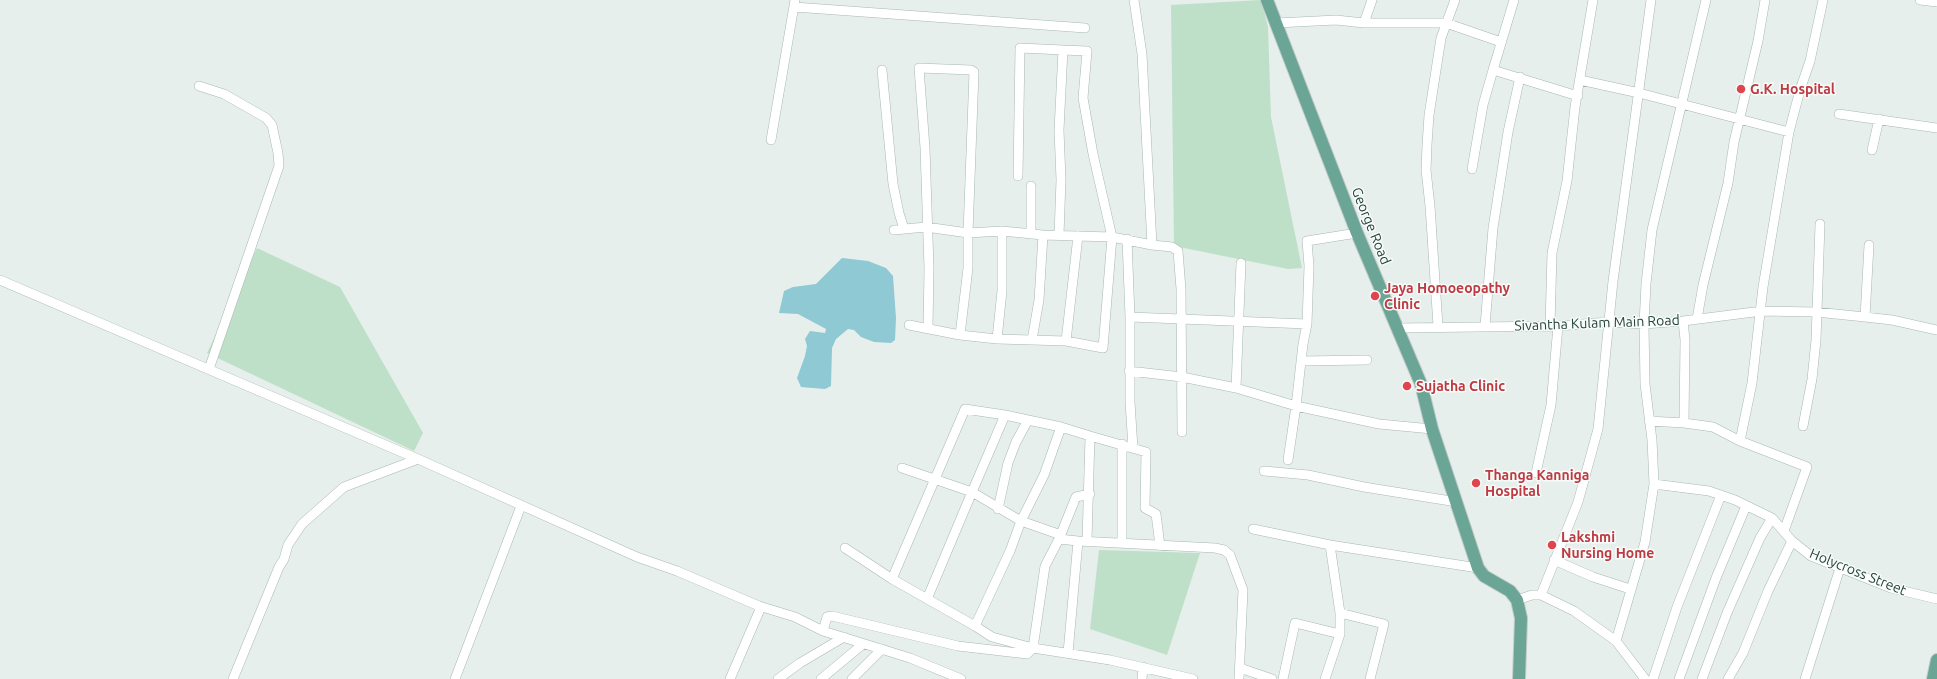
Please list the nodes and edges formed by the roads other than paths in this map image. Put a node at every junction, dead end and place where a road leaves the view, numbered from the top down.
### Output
1 (1134, 0) edge
2 (1267, 0) edge
3 (1372, 0) edge
4 (1455, 0) edge
5 (1514, 0) edge
6 (1593, 0) edge
7 (1651, 0) edge
8 (1706, 0) edge
9 (1765, 0) edge
10 (1823, 0) edge
11 (1920, 0) edge
12 (1937, 2) edge
13 (794, 3) edge
14 (1277, 23) junction
15 (1446, 23) junction
16 (1364, 24) junction
17 (1084, 28) dead end
18 (1501, 42) junction
19 (1063, 50) junction
20 (882, 70) dead end
21 (1493, 70) junction
22 (1520, 77) junction
23 (1580, 80) junction
24 (199, 86) dead end
25 (1639, 93) junction
26 (1578, 96) junction
27 (1681, 104) junction
28 (1838, 114) dead end
29 (1879, 119) junction
30 (1740, 121) junction
31 (1937, 128) edge
32 (1789, 132) junction
33 (771, 140) dead end
34 (1872, 150) dead end
35 (1472, 169) dead end
36 (1018, 176) dead end
37 (1031, 186) dead end
38 (1820, 224) dead end
39 (926, 227) junction
40 (904, 229) junction
41 (894, 230) dead end
42 (1002, 231) junction
43 (968, 233) junction
44 (1357, 233) junction
45 (1031, 234) junction
46 (1043, 235) junction
47 (1059, 235) junction
48 (1078, 236) junction
49 (1112, 237) junction
50 (1127, 239) junction
51 (1152, 245) junction
52 (1869, 245) dead end
53 (1241, 263) dead end
54 (0, 280) edge
55 (1762, 311) junction
56 (1816, 312) junction
57 (1130, 317) junction
58 (1865, 317) junction
59 (1697, 319) junction
60 (1181, 320) junction
61 (1683, 321) junction
62 (1238, 322) junction
63 (1608, 322) junction
64 (1307, 324) junction
65 (1644, 324) junction
66 (909, 325) dead end
67 (1438, 326) junction
68 (1485, 326) junction
69 (1554, 326) junction
70 (928, 328) junction
71 (1398, 328) junction
72 (1937, 330) edge
73 (960, 335) junction
74 (997, 339) junction
75 (1032, 340) junction
76 (1066, 341) junction
77 (1367, 360) dead end
78 (1301, 361) junction
79 (209, 369) junction
80 (1129, 371) junction
81 (1182, 377) junction
82 (1236, 388) junction
83 (1296, 406) junction
84 (1004, 415) junction
85 (1028, 420) junction
86 (1650, 421) junction
87 (1684, 422) junction
88 (1803, 426) dead end
89 (1061, 427) junction
90 (1432, 429) junction
91 (1182, 432) dead end
92 (1090, 436) junction
93 (1740, 441) junction
94 (1122, 444) junction
95 (1133, 448) junction
96 (418, 459) junction
97 (1288, 460) dead end
98 (902, 468) dead end
99 (1264, 471) dead end
100 (1536, 473) dead end
101 (935, 481) junction
102 (1654, 484) junction
103 (972, 492) junction
104 (1090, 494) junction
105 (1721, 495) junction
106 (1457, 502) junction
107 (521, 506) junction
108 (1746, 506) junction
109 (998, 509) junction
110 (1772, 518) junction
111 (1021, 521) junction
112 (1253, 529) dead end
113 (1784, 531) junction
114 (1060, 537) junction
115 (1083, 541) junction
116 (1792, 541) junction
117 (1122, 544) junction
118 (1330, 545) junction
119 (1160, 546) junction
120 (845, 548) dead end
121 (1554, 560) junction
122 (1478, 568) junction
123 (1840, 568) junction
124 (892, 579) junction
125 (1630, 589) junction
126 (1541, 594) junction
127 (927, 599) junction
128 (1937, 599) edge
129 (1517, 600) junction
130 (761, 607) junction
131 (1340, 613) junction
132 (975, 626) junction
133 (823, 631) junction
134 (1340, 634) junction
135 (844, 637) junction
136 (1616, 641) junction
137 (863, 644) junction
138 (1033, 648) junction
139 (882, 649) junction
140 (1068, 653) junction
141 (1937, 660) edge
142 (1143, 667) junction
143 (1240, 668) junction
144 (950, 677) edge
145 (1642, 678) edge
146 (233, 679) edge
147 (455, 679) edge
148 (730, 679) edge
149 (778, 679) edge
150 (821, 679) edge
151 (852, 679) edge
152 (961, 679) edge
153 (1142, 679) edge
154 (1193, 679) edge
155 (1239, 679) edge
156 (1272, 679) edge
157 (1283, 679) edge
158 (1325, 679) edge
159 (1370, 679) edge
160 (1519, 679) edge
161 (1653, 679) edge
162 (1679, 679) edge
163 (1702, 679) edge
164 (1728, 679) edge
165 (1804, 679) edge
166 (1933, 679) edge

1 - 51 street
2 - 14 main road, George Road
3 - 16 street
4 - 15 street
5 - 18 street
6 - 23 street
7 - 25 street
8 - 27 street
9 - 30 street
10 - 32 street
11 - 12 street
13 - 17 street
13 - 33 street
14 - 16 street
14 - 44 main road, George Road
15 - 16 street
15 - 18 street
15 - 67 street
18 - 21 street
19 - 36 street
19 - 47 street
19 - 49 street
20 - 40 street
21 - 22 street
21 - 35 street
22 - 26 street
22 - 68 street
23 - 25 street
23 - 26 street
24 - 79 street
25 - 27 street
25 - 63 street
26 - 69 street
27 - 30 street
27 - 65 street
28 - 29 street
29 - 31 street
29 - 34 street
30 - 32 street
30 - 59 street
32 - 55 street
37 - 45 street
38 - 56 street
39 - 40 street
39 - 43 street
39 - 43 street
39 - 70 street
40 - 41 street
42 - 43 street
42 - 45 street
42 - 74 street
43 - 73 street
44 - 64 street
44 - 71 main road, George Road
45 - 46 street
46 - 47 street
46 - 75 street
47 - 48 street
48 - 49 street
48 - 76 street
49 - 50 street
49 - 76 street
50 - 51 street
50 - 57 street
51 - 60 street
52 - 58 street
53 - 62 street
54 - 79 street
55 - 56 street, Sivantha Kulam Main Road
55 - 59 street, Sivantha Kulam Main Road
55 - 93 street
56 - 58 street, Sivantha Kulam Main Road
56 - 88 street
57 - 60 street
57 - 80 street
58 - 72 street, Sivantha Kulam Main Road
59 - 61 street, Sivantha Kulam Main Road
60 - 62 street
60 - 81 street
61 - 65 street, Sivantha Kulam Main Road
61 - 87 street
62 - 64 street
62 - 82 street
63 - 65 street, Sivantha Kulam Main Road
63 - 69 street, Sivantha Kulam Main Road
63 - 121 street
64 - 78 street
65 - 86 street
66 - 70 street
67 - 68 street, Sivantha Kulam Main Road
67 - 71 street, Sivantha Kulam Main Road
68 - 69 street, Sivantha Kulam Main Road
69 - 100 street
70 - 73 street
71 - 90 main road, George Road
73 - 74 street
74 - 75 street
75 - 76 street
77 - 78 street
78 - 83 street
79 - 96 street
80 - 81 street
80 - 95 street
81 - 82 street
81 - 91 street
82 - 83 street
83 - 90 street
83 - 97 street
84 - 85 street
84 - 101 street
84 - 103 street
85 - 89 street
85 - 109 street
86 - 87 street
86 - 102 street
87 - 93 street
89 - 92 street
89 - 111 street
90 - 106 main road, George Road
92 - 94 street
92 - 104 street
93 - 113 street
94 - 95 street
94 - 117 street
95 - 119 street
96 - 107 street
96 - 146 street
98 - 101 street
99 - 106 street
101 - 103 street
101 - 124 street
102 - 105 street, Holycross Street
102 - 125 street
103 - 109 street
103 - 127 street
104 - 114 street
104 - 115 street
105 - 108 street, Holycross Street
105 - 161 street
106 - 122 main road, George Road
107 - 130 street
107 - 147 street
108 - 110 street, Holycross Street
108 - 162 street
109 - 111 street
110 - 113 street, Holycross Street
110 - 163 street
111 - 114 street
111 - 132 street
112 - 118 street
113 - 116 street, Holycross Street
114 - 115 street
114 - 138 street
115 - 117 street
115 - 140 street
116 - 123 street, Holycross Street
116 - 164 street
117 - 119 street
118 - 122 street
118 - 131 street
119 - 143 street
120 - 124 street
121 - 125 street
121 - 126 street
122 - 129 main road
123 - 128 street, Holycross Street
123 - 165 street
124 - 127 street
125 - 136 street
126 - 129 street
126 - 136 street
127 - 132 street
129 - 160 main road
130 - 133 street
130 - 148 street
131 - 134 street
131 - 159 street
132 - 138 street
133 - 135 street
133 - 138 street
134 - 157 street
134 - 158 street
135 - 137 street
135 - 149 street
136 - 145 street
137 - 139 street
137 - 150 street
138 - 140 street
139 - 144 street
139 - 151 street
140 - 142 street
141 - 166 main road
142 - 153 street
142 - 154 street
143 - 155 street
143 - 156 street
144 - 152 street

